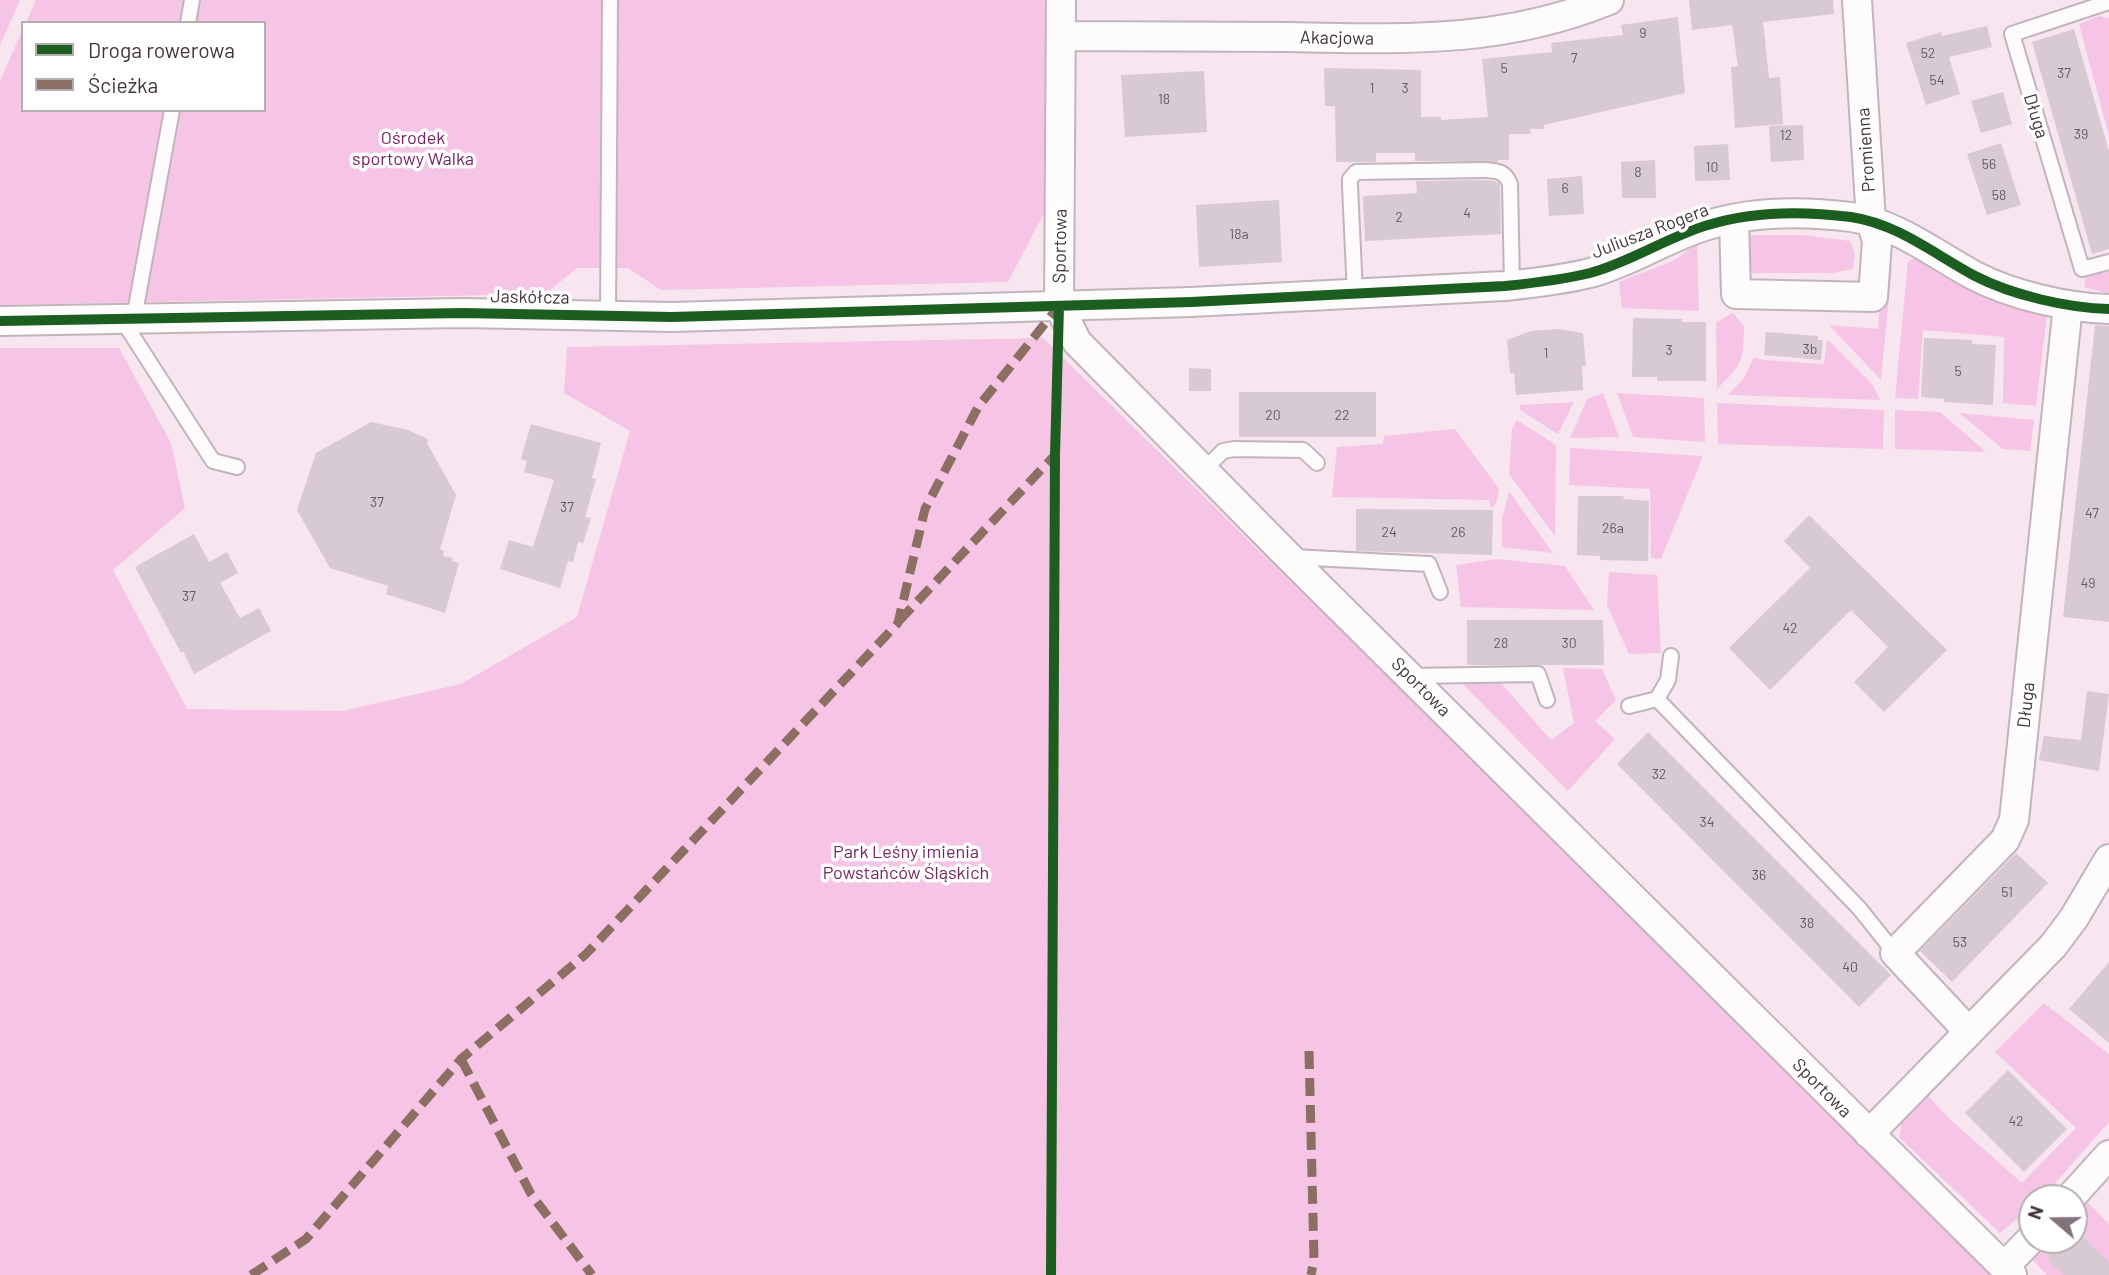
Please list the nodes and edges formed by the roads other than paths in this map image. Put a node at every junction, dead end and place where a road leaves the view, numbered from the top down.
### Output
1 (192, 0) edge
2 (610, 0) edge
3 (1061, 0) edge
4 (1609, 0) edge
5 (1857, 0) edge
6 (2109, 2) edge
7 (188, 21) edge
8 (1060, 36) junction
9 (172, 112) edge
10 (1734, 219) junction
11 (1871, 221) junction
12 (2109, 262) edge
13 (1512, 285) junction
14 (1355, 294) junction
15 (2068, 305) junction
16 (1059, 306) junction
17 (2109, 309) edge
18 (608, 317) junction
19 (128, 318) junction
20 (0, 321) edge
21 (1317, 463) dead end
22 (237, 467) dead end
23 (1203, 471) junction
24 (1289, 557) junction
25 (1440, 592) dead end
26 (1671, 656) dead end
27 (1410, 676) junction
28 (1657, 699) junction
29 (1547, 700) dead end
30 (1629, 706) dead end
31 (2109, 859) edge
32 (1895, 954) junction
33 (1969, 1032) junction
34 (1869, 1134) junction
35 (2109, 1155) edge
36 (2083, 1184) edge
37 (2020, 1254) edge
38 (2008, 1271) edge

1 - 7 lane
2 - 18 lane
3 - 8 street, Sportowa
4 - 8 street, Akacjowa
5 - 11 street, Promienna
6 - 12 lane, Długa
8 - 16 street, Sportowa
9 - 19 lane
10 - 11 street, Juliusza Rogera
10 - 11 street, Promienna
10 - 13 street, Juliusza Rogera
11 - 15 street, Juliusza Rogera
13 - 14 street, Juliusza Rogera
13 - 14 lane
14 - 16 street, Juliusza Rogera
15 - 17 street, Juliusza Rogera
15 - 32 street, Długa
16 - 18 street, Jaskółcza
16 - 23 street, Sportowa
18 - 19 street, Jaskółcza
19 - 20 street, Jaskółcza
19 - 22 lane
21 - 23 lane
23 - 24 street, Sportowa
24 - 25 lane
24 - 27 street, Sportowa
26 - 28 lane
27 - 29 lane
27 - 34 street, Sportowa
28 - 30 lane
28 - 32 lane
31 - 33 street
32 - 33 street
33 - 34 street
34 - 38 street, Sportowa
35 - 36 street
37 - 38 street

